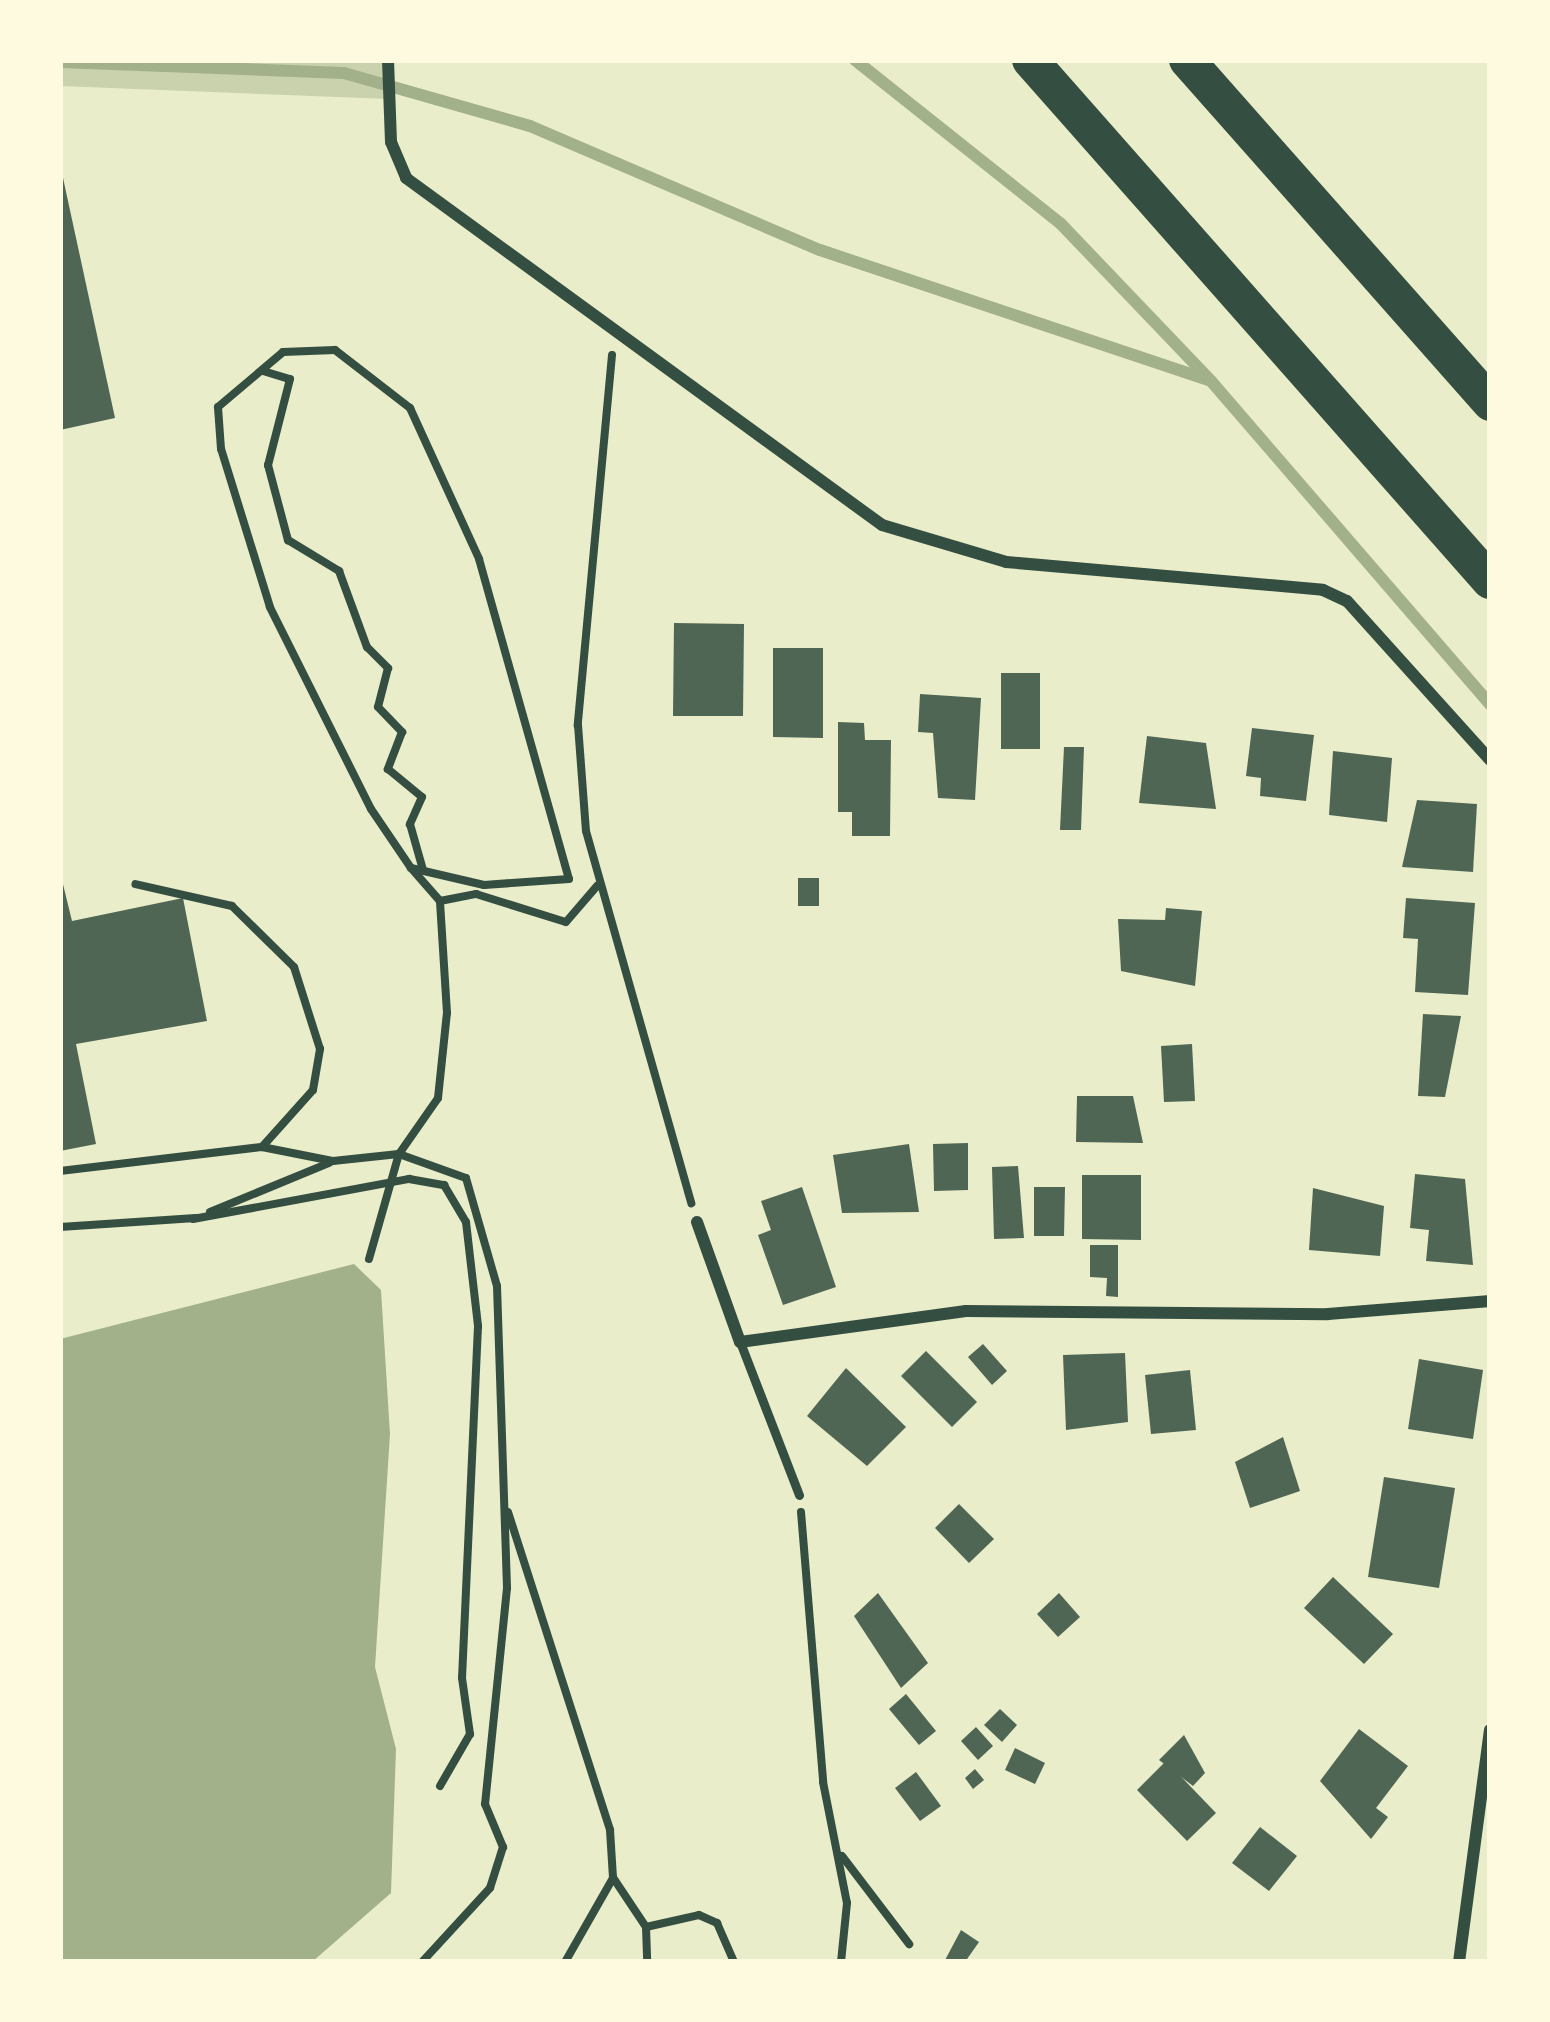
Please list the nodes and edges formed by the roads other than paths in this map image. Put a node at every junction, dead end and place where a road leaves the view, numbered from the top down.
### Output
1 (388, 60) edge
2 (1030, 60) edge
3 (1187, 60) edge
4 (1490, 403) edge
5 (1490, 581) edge
6 (1490, 760) edge
7 (697, 1222) road end
8 (1490, 1300) edge
9 (740, 1342) junction
10 (799, 1495) road end
11 (1490, 1730) edge
12 (1459, 1962) edge

1 - 6 street
2 - 5 highway
3 - 4 highway
7 - 9 street
8 - 9 street
9 - 10 lane
11 - 12 street

